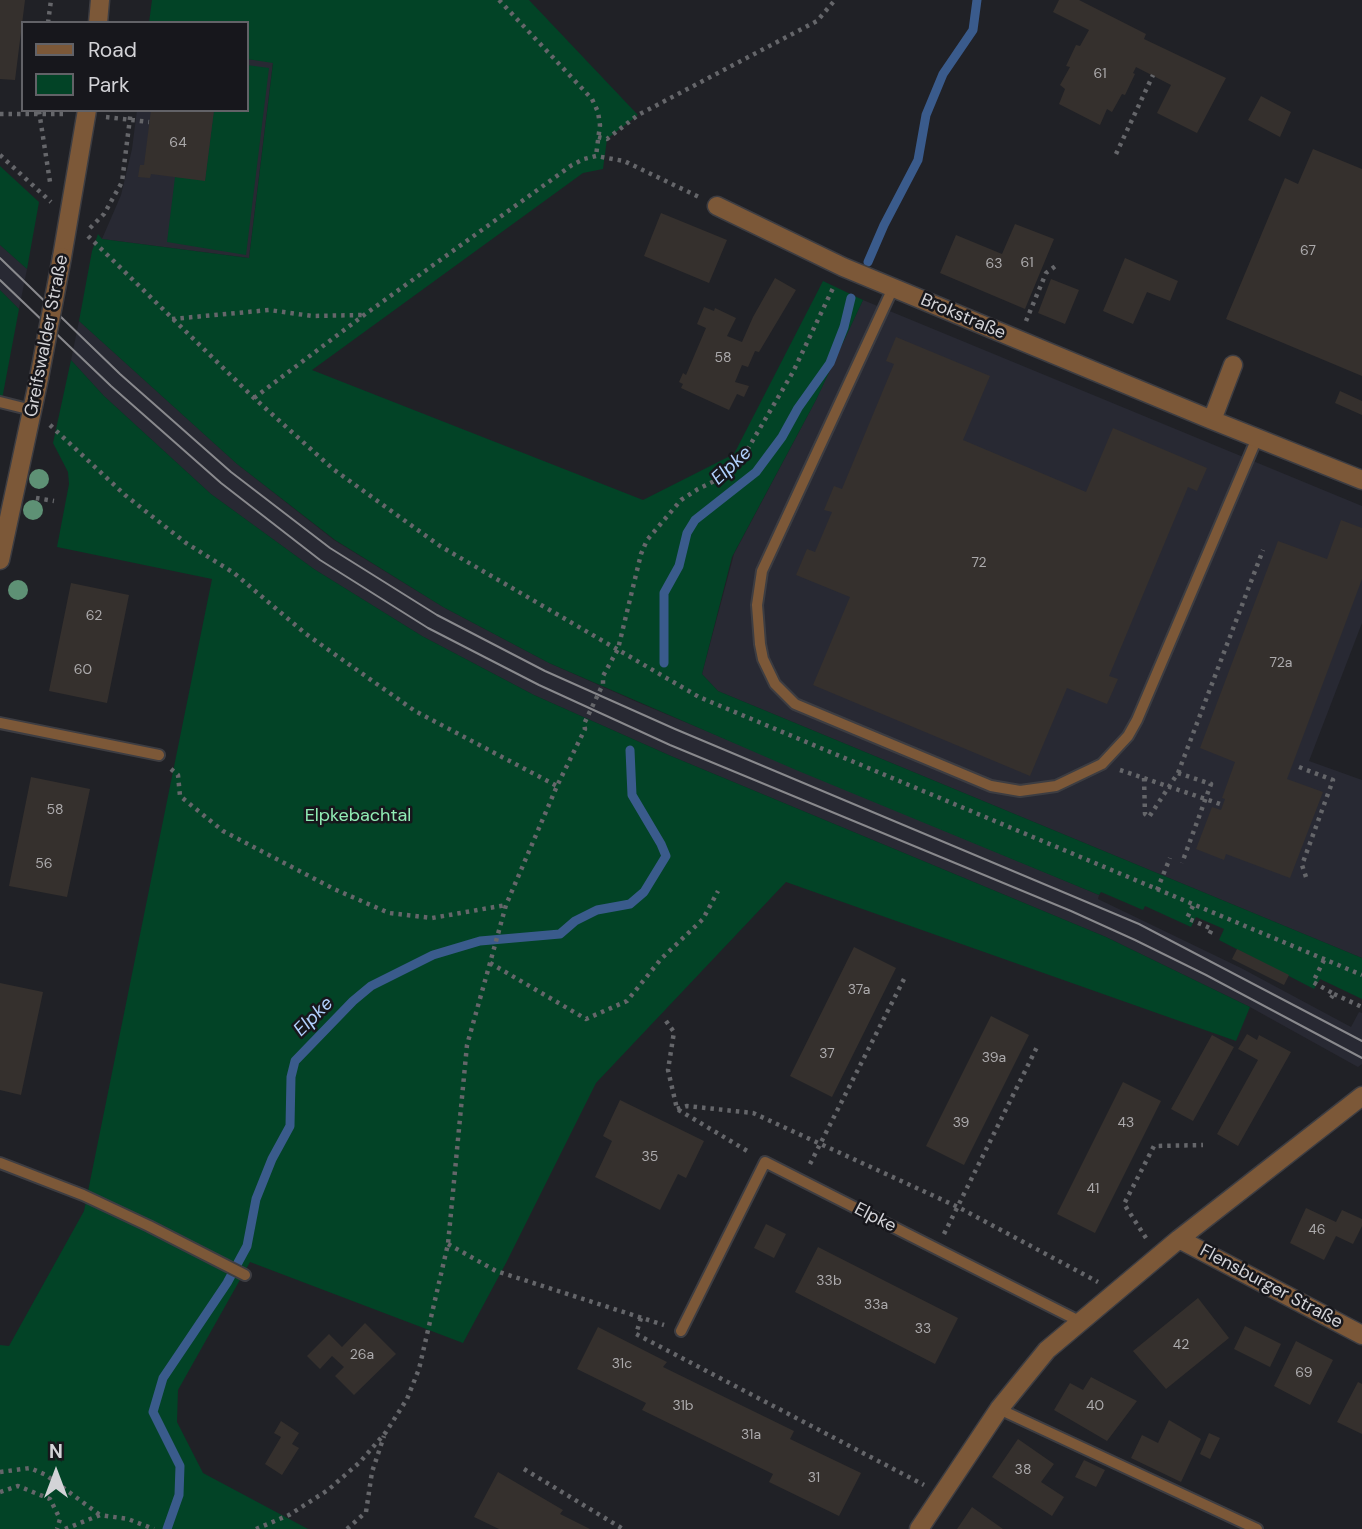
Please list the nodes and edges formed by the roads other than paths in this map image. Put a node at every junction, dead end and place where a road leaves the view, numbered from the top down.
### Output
1 (100, 0) edge
2 (98, 21) edge
3 (87, 112) edge
4 (717, 206) road end
5 (893, 288) junction
6 (1233, 365) dead end
7 (0, 402) edge
8 (32, 410) junction
9 (1212, 420) junction
10 (1257, 438) junction
11 (1362, 481) edge
12 (0, 561) edge
13 (0, 723) edge
14 (159, 755) road end
15 (1362, 1096) edge
16 (0, 1163) edge
17 (1179, 1239) junction
18 (245, 1275) dead end
19 (1079, 1321) junction
20 (681, 1331) road end
21 (1362, 1335) edge
22 (999, 1409) junction
23 (919, 1529) edge
24 (1256, 1529) edge

1 - 2 street
3 - 8 street, Greifswalder Straße, bridge
4 - 5 street, Brokstraße
5 - 9 street, Brokstraße
5 - 10 lane
6 - 9 street
7 - 8 lane
8 - 12 street, Greifswalder Straße
9 - 10 street, Brokstraße
10 - 11 street, Brokstraße
13 - 14 lane
15 - 17 street
16 - 18 lane
17 - 19 street
17 - 21 street, Flensburger Straße
19 - 20 lane, Elpke
19 - 22 street
22 - 23 street
22 - 24 lane

